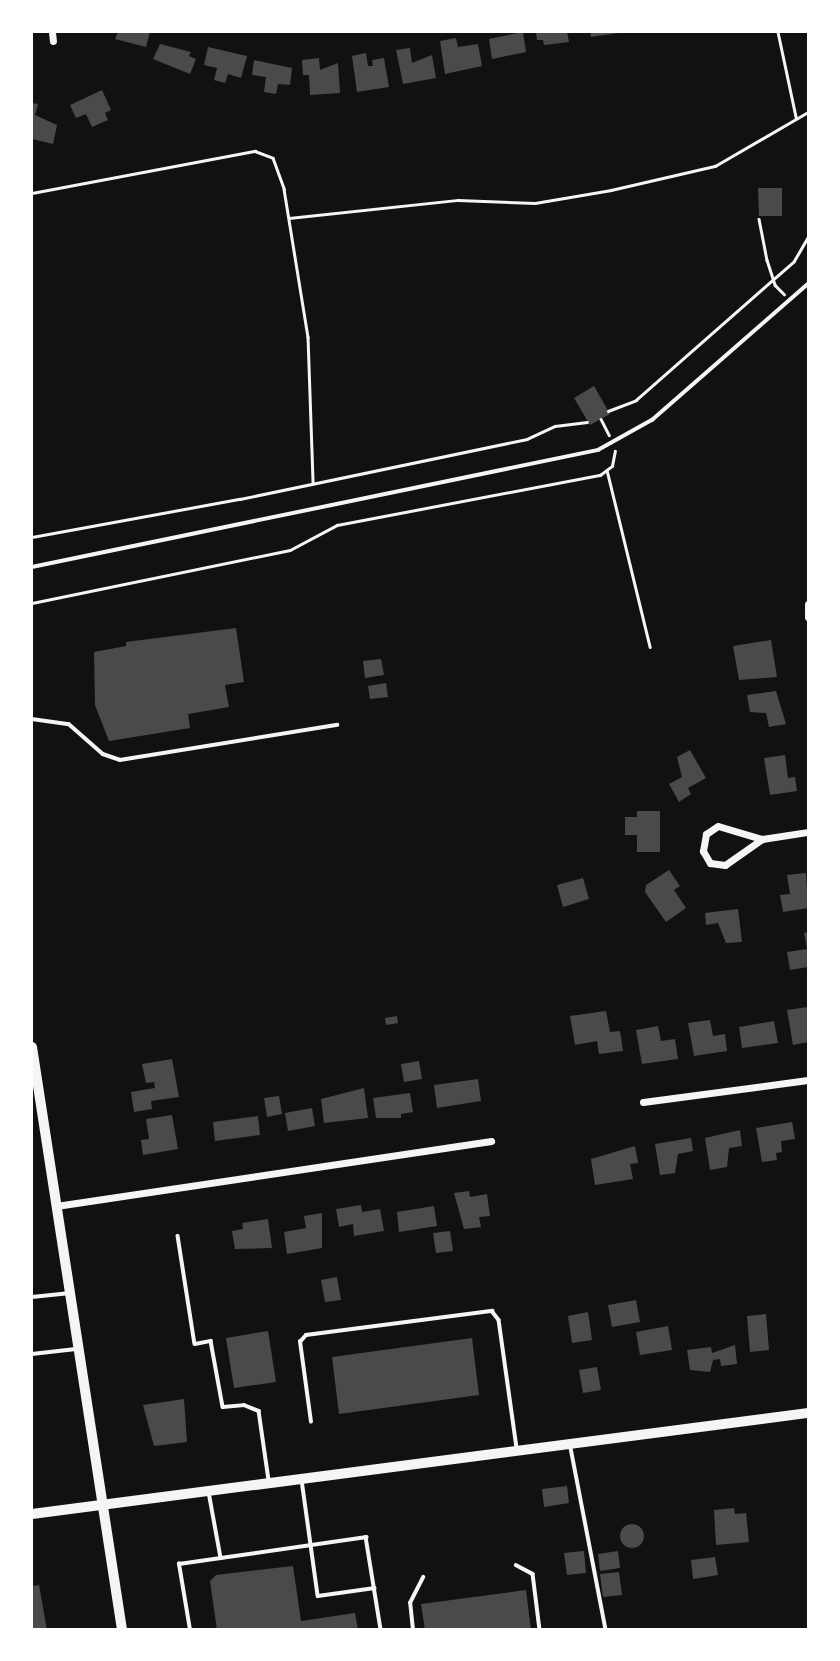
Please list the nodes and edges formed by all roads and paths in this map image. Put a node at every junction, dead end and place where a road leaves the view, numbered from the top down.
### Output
1 (52, 32) edge
2 (778, 32) edge
3 (53, 41) dead end
4 (808, 112) edge
5 (796, 119) junction
6 (32, 193) edge
7 (289, 218) junction
8 (759, 219) dead end
9 (808, 237) edge
10 (773, 279) junction
11 (808, 284) edge
12 (789, 301) junction
13 (608, 411) dead end
14 (601, 419) dead end
15 (587, 422) dead end
16 (613, 444) junction
17 (607, 470) junction
18 (313, 483) junction
19 (32, 537) edge
20 (32, 567) edge
21 (32, 603) edge
22 (808, 604) edge
23 (808, 617) edge
24 (650, 647) dead end
25 (32, 719) edge
26 (337, 725) dead end
27 (808, 832) edge
28 (762, 839) junction
29 (32, 1047) edge
30 (34, 1073) edge
31 (808, 1080) edge
32 (643, 1102) dead end
33 (491, 1141) dead end
34 (56, 1206) junction
35 (178, 1236) dead end
36 (70, 1293) junction
37 (32, 1297) edge
38 (78, 1349) junction
39 (32, 1354) edge
40 (808, 1413) edge
41 (311, 1422) dead end
42 (570, 1442) junction
43 (517, 1448) junction
44 (302, 1478) junction
45 (269, 1482) junction
46 (209, 1490) junction
47 (101, 1504) junction
48 (32, 1514) edge
49 (310, 1545) junction
50 (221, 1558) junction
51 (516, 1565) dead end
52 (423, 1577) dead end
53 (374, 1588) junction
54 (122, 1629) edge
55 (190, 1629) edge
56 (381, 1629) edge
57 (413, 1629) edge
58 (540, 1629) edge
59 (606, 1629) edge

1 - 3 street
2 - 5 path
4 - 5 path
5 - 7 path
6 - 7 path
7 - 18 path
8 - 10 path
9 - 10 path
10 - 12 path
10 - 13 path
11 - 12 lane
12 - 16 lane
14 - 16 path
15 - 18 path
16 - 17 path
16 - 20 lane
17 - 21 path
17 - 24 path
18 - 19 path
22 - 23 street
25 - 26 lane
27 - 28 street
28 - 28 street
29 - 30 main road
30 - 34 main road
31 - 32 street
33 - 34 street
34 - 36 main road
35 - 45 lane
36 - 37 lane
36 - 38 main road
38 - 39 lane
38 - 47 main road
40 - 42 main road
41 - 43 lane
42 - 43 main road
42 - 59 lane
43 - 44 main road
44 - 45 main road
44 - 49 lane
45 - 46 main road
46 - 47 main road
46 - 50 lane
47 - 48 main road
47 - 54 main road
49 - 50 lane
49 - 53 lane
49 - 53 lane
50 - 55 lane
51 - 58 lane
52 - 57 lane
53 - 56 lane

